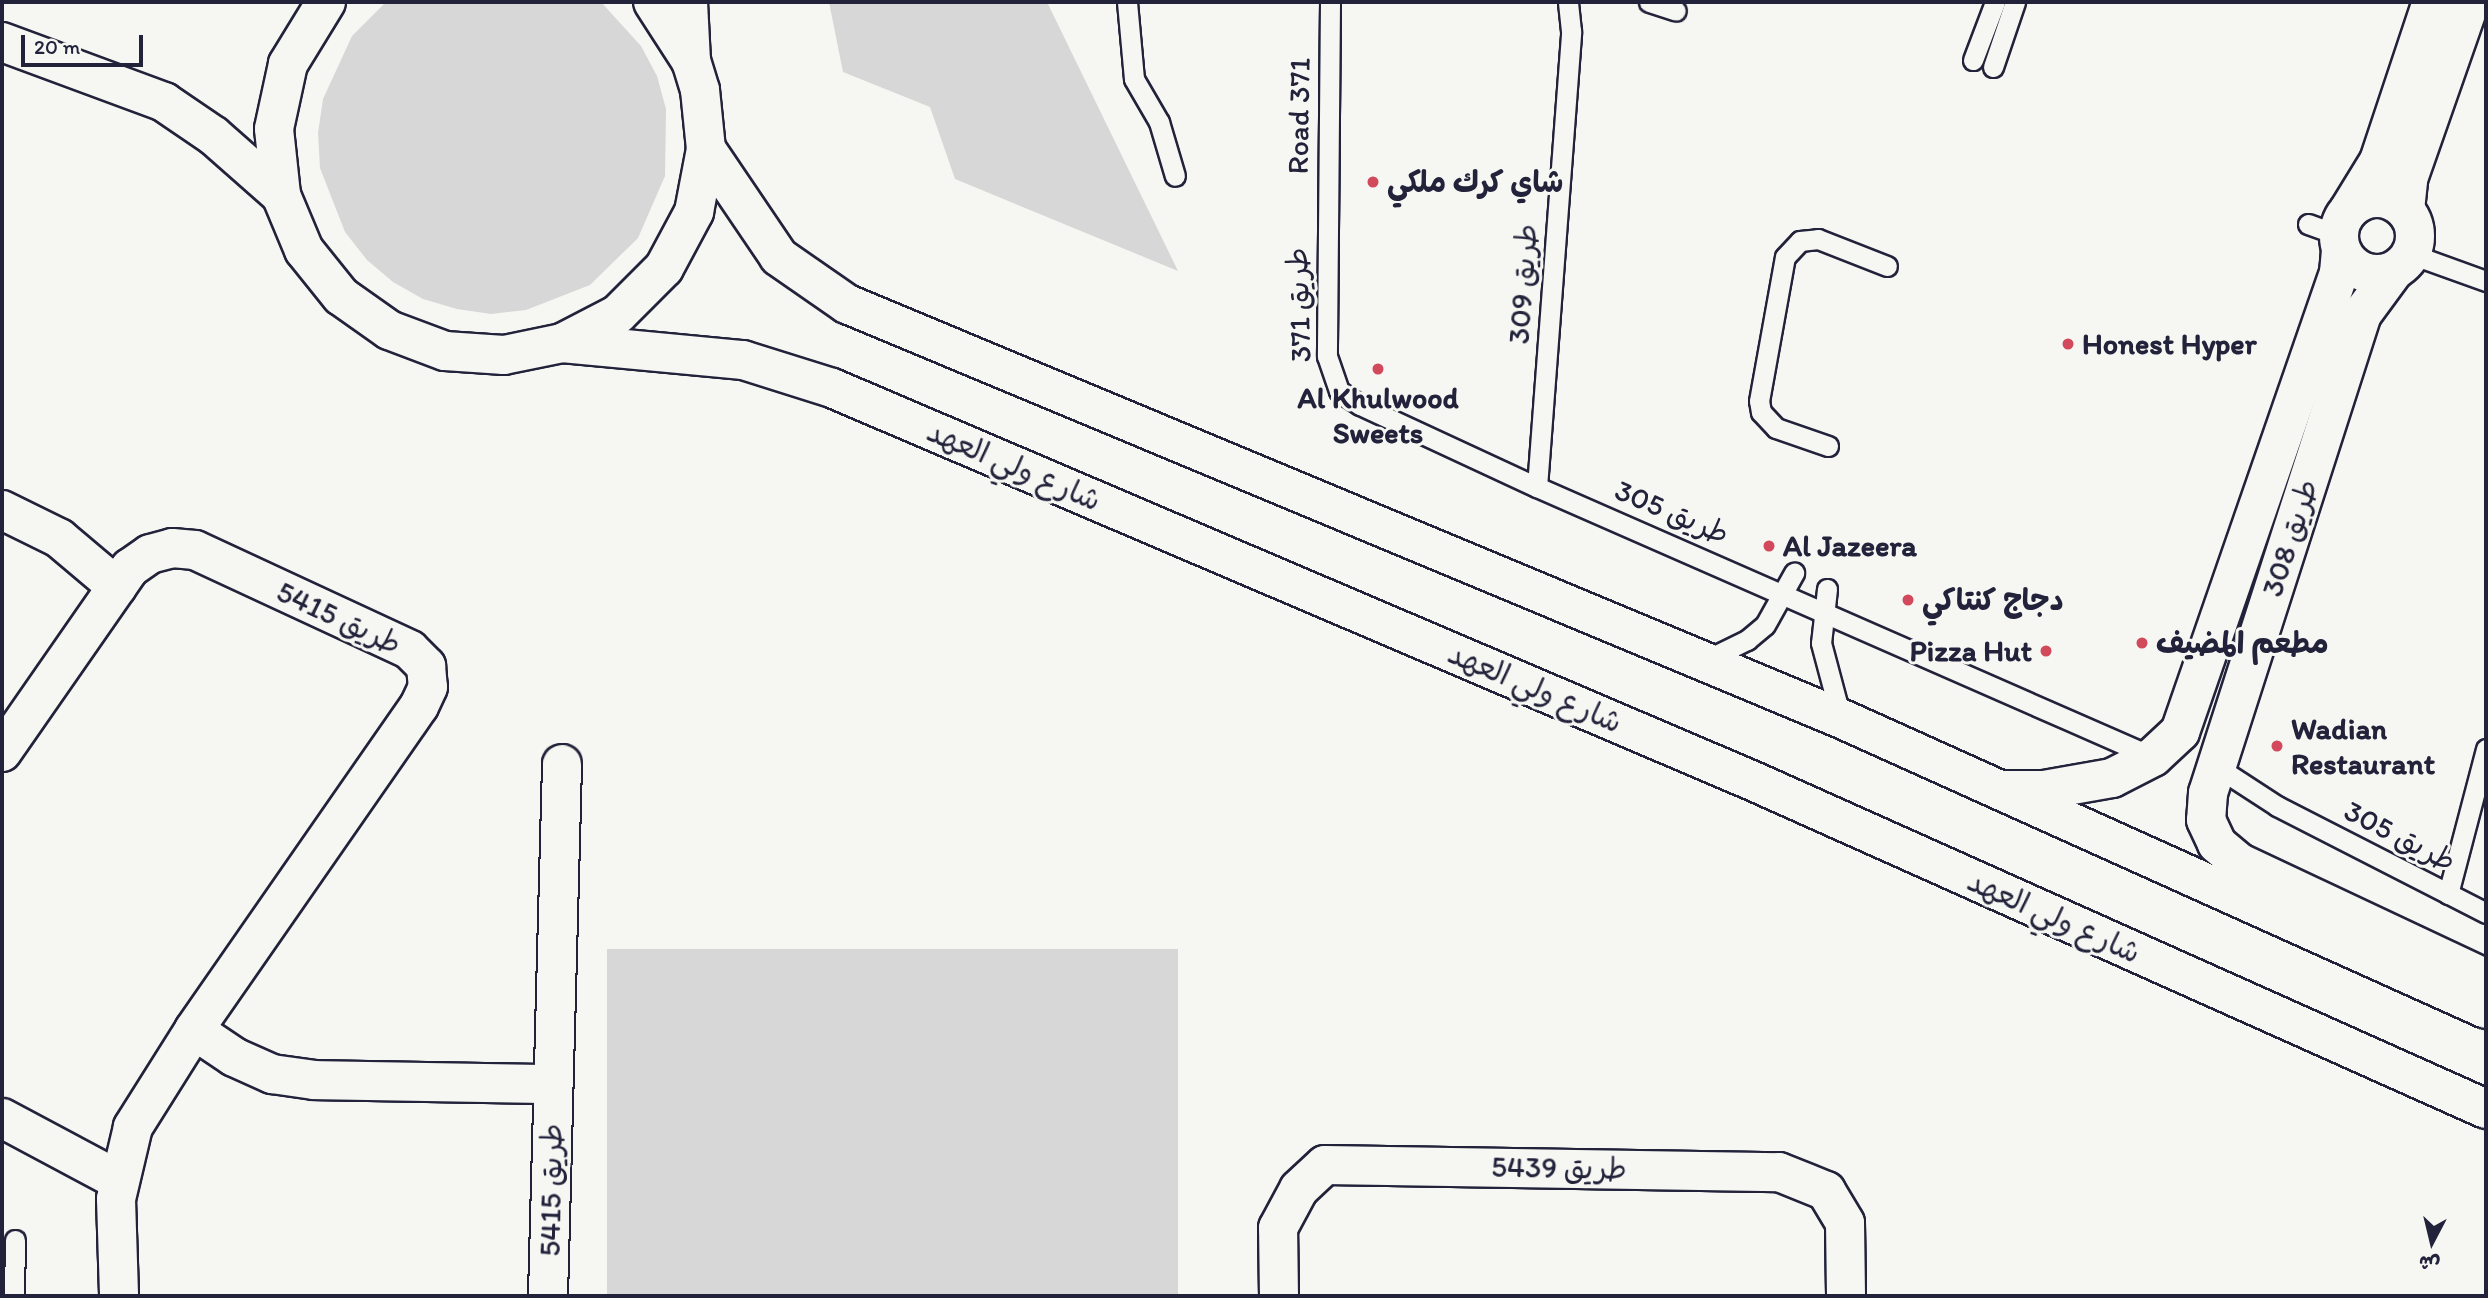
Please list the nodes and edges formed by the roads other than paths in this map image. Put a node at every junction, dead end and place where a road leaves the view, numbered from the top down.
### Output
1 (326, 2) edge
2 (653, 2) edge
3 (688, 2) edge
4 (1127, 2) edge
5 (1330, 2) edge
6 (1567, 2) edge
7 (1649, 2) edge
8 (1995, 2) edge
9 (2015, 2) edge
10 (2432, 2) edge
11 (2470, 2) edge
12 (1676, 11) dead end
13 (2, 43) edge
14 (691, 61) junction
15 (1973, 61) dead end
16 (1993, 67) dead end
17 (706, 149) junction
18 (1175, 176) dead end
19 (281, 195) junction
20 (2405, 210) junction
21 (2334, 230) junction
22 (1327, 231) joint
23 (2402, 263) junction
24 (1887, 266) dead end
25 (2486, 281) edge
26 (562, 343) junction
27 (1360, 405) joint
28 (1828, 446) dead end
29 (1537, 487) junction
30 (2, 510) edge
31 (1794, 573) dead end
32 (117, 587) junction
33 (1827, 589) dead end
34 (1786, 593) junction
35 (1821, 609) junction
36 (1706, 660) junction
37 (1842, 719) junction
38 (2486, 749) edge
39 (2, 752) edge
40 (2153, 757) junction
41 (562, 764) dead end
42 (2217, 767) junction
43 (2002, 790) junction
44 (2448, 894) junction
45 (2486, 913) edge
46 (2486, 979) edge
47 (2486, 1010) edge
48 (194, 1030) junction
49 (553, 1084) junction
50 (2486, 1109) edge
51 (2, 1118) edge
52 (118, 1180) junction
53 (15, 1240) dead end
54 (13, 1296) edge
55 (119, 1296) edge
56 (548, 1296) edge
57 (1279, 1296) edge
58 (1846, 1296) edge

1 - 19 street
2 - 14 street
3 - 14 street
4 - 18 lane
5 - 22 lane, Road 371
6 - 29 lane, طريق 309
7 - 12 lane
8 - 15 lane
9 - 16 lane
10 - 21 street, طريق 308
11 - 20 street
13 - 19 street
14 - 17 street
17 - 26 street
17 - 36 street
19 - 26 street
20 - 21 street
20 - 23 street
21 - 23 street
21 - 40 street, طريق 308
22 - 27 lane, طريق 371
23 - 25 lane
23 - 42 street, طريق 308
24 - 28 lane
26 - 50 street, شارع ولي العهد
27 - 29 lane, طريق 305
29 - 34 lane, طريق 305
30 - 32 street
31 - 34 lane
32 - 39 street, طريق 5415
32 - 48 street, طريق 5415
33 - 35 lane
34 - 35 lane, طريق 305
34 - 36 lane
35 - 37 lane
35 - 40 lane, طريق 305
36 - 37 street
37 - 43 street
38 - 44 lane
40 - 43 street, طريق 308
41 - 49 street, طريق 5415
42 - 44 lane, طريق 305
42 - 46 street, طريق 308
43 - 47 street
44 - 45 lane, طريق 305
48 - 49 street, طريق 5415
48 - 52 street, طريق 5415
49 - 56 street, طريق 5415
51 - 52 street
52 - 55 street, طريق 5415
53 - 54 lane
57 - 58 street, طريق 5439

